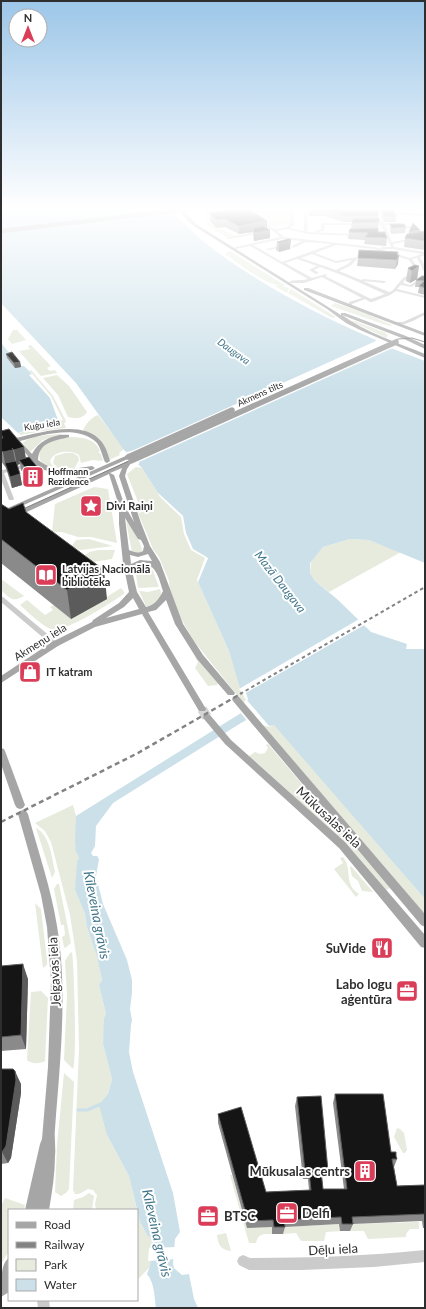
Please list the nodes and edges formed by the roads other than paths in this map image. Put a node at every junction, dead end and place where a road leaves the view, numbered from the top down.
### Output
1 (268, 270) edge
2 (272, 270) edge
3 (295, 270) edge
4 (311, 270) edge
5 (330, 270) edge
6 (338, 270) edge
7 (349, 270) edge
8 (415, 270) edge
9 (334, 272) junction
10 (317, 273) dead end
11 (413, 273) junction
12 (347, 275) junction
13 (322, 276) junction
14 (425, 278) edge
15 (312, 280) junction
16 (357, 280) junction
17 (419, 281) edge
18 (291, 282) junction
19 (304, 282) junction
20 (384, 282) dead end
21 (401, 284) junction
22 (300, 286) junction
23 (395, 290) junction
24 (389, 294) junction
25 (425, 297) edge
26 (365, 298) junction
27 (317, 300) junction
28 (341, 302) junction
29 (350, 305) junction
30 (332, 309) junction
31 (425, 313) edge
32 (339, 316) junction
33 (425, 318) edge
34 (355, 319) junction
35 (395, 324) junction
36 (412, 330) junction
37 (418, 334) junction
38 (399, 335) junction
39 (425, 336) edge
40 (392, 338) junction
41 (413, 341) junction
42 (425, 346) edge
43 (425, 356) edge
44 (1, 432) edge
45 (89, 436) junction
46 (14, 440) junction
47 (2, 442) edge
48 (129, 460) junction
49 (36, 462) junction
50 (105, 464) junction
51 (1, 471) edge
52 (111, 475) dead end
53 (11, 499) dead end
54 (122, 506) junction
55 (1, 513) edge
56 (1, 522) edge
57 (147, 546) junction
58 (126, 552) junction
59 (158, 568) junction
60 (129, 570) junction
61 (133, 592) junction
62 (166, 592) junction
63 (1, 599) edge
64 (143, 611) junction
65 (92, 625) junction
66 (55, 644) junction
67 (1, 680) edge
68 (1, 751) edge
69 (425, 922) edge
70 (425, 943) edge
71 (48, 1133) junction
72 (32, 1209) edge
73 (42, 1209) edge
74 (422, 1255) edge
75 (243, 1261) dead end
76 (8, 1267) edge
77 (1, 1278) edge

1 - 27 main road
2 - 18 main road
3 - 15 street
4 - 10 street
5 - 9 street
6 - 9 street
7 - 12 street
8 - 11 street
9 - 12 street
9 - 13 street
11 - 14 street
11 - 21 street
12 - 16 street
13 - 15 street
13 - 26 street
15 - 19 street
16 - 20 street
16 - 24 street
17 - 21 street
18 - 19 street
18 - 22 main road
19 - 22 street
21 - 23 street
22 - 28 main road
23 - 24 street
23 - 25 street
24 - 26 street
26 - 29 street
27 - 28 main road
27 - 30 main road
28 - 29 main road
29 - 35 main road
30 - 32 main road
30 - 34 main road
30 - 35 main road
31 - 35 street
32 - 34 main road
32 - 43 main road
33 - 36 street
34 - 40 main road
35 - 36 main road
35 - 37 main road
36 - 39 main road
37 - 38 main road
37 - 39 main road
38 - 39 main road
38 - 40 main road
38 - 41 main road
40 - 41 main road
40 - 48 main road, Akmens tilts, bridge
41 - 42 main road
44 - 46 main road, Kuģu iela
45 - 46 main road, Kuģu iela
45 - 49 main road
45 - 50 main road
46 - 47 main road, Kuģu iela
46 - 49 main road
48 - 50 main road
48 - 56 main road
48 - 57 main road
49 - 50 main road
49 - 51 street
50 - 55 main road
51 - 53 street
52 - 54 main road
54 - 57 main road
54 - 58 main road
57 - 58 main road
57 - 59 main road
58 - 60 main road
59 - 60 main road
59 - 62 main road
60 - 61 main road
61 - 64 main road
61 - 65 main road, Akmeņu iela
62 - 64 main road, Akmeņu iela
62 - 69 main road, Mūkusalas iela
63 - 66 street
64 - 65 main road, Akmeņu iela
64 - 70 main road, Mūkusalas iela
65 - 66 main road, Akmeņu iela
66 - 67 main road, Akmeņu iela
68 - 71 main road, Jelgavas iela
71 - 72 main road, Jelgavas iela
71 - 73 main road, Jelgavas iela
74 - 75 street, Dēļu iela
76 - 77 main road

